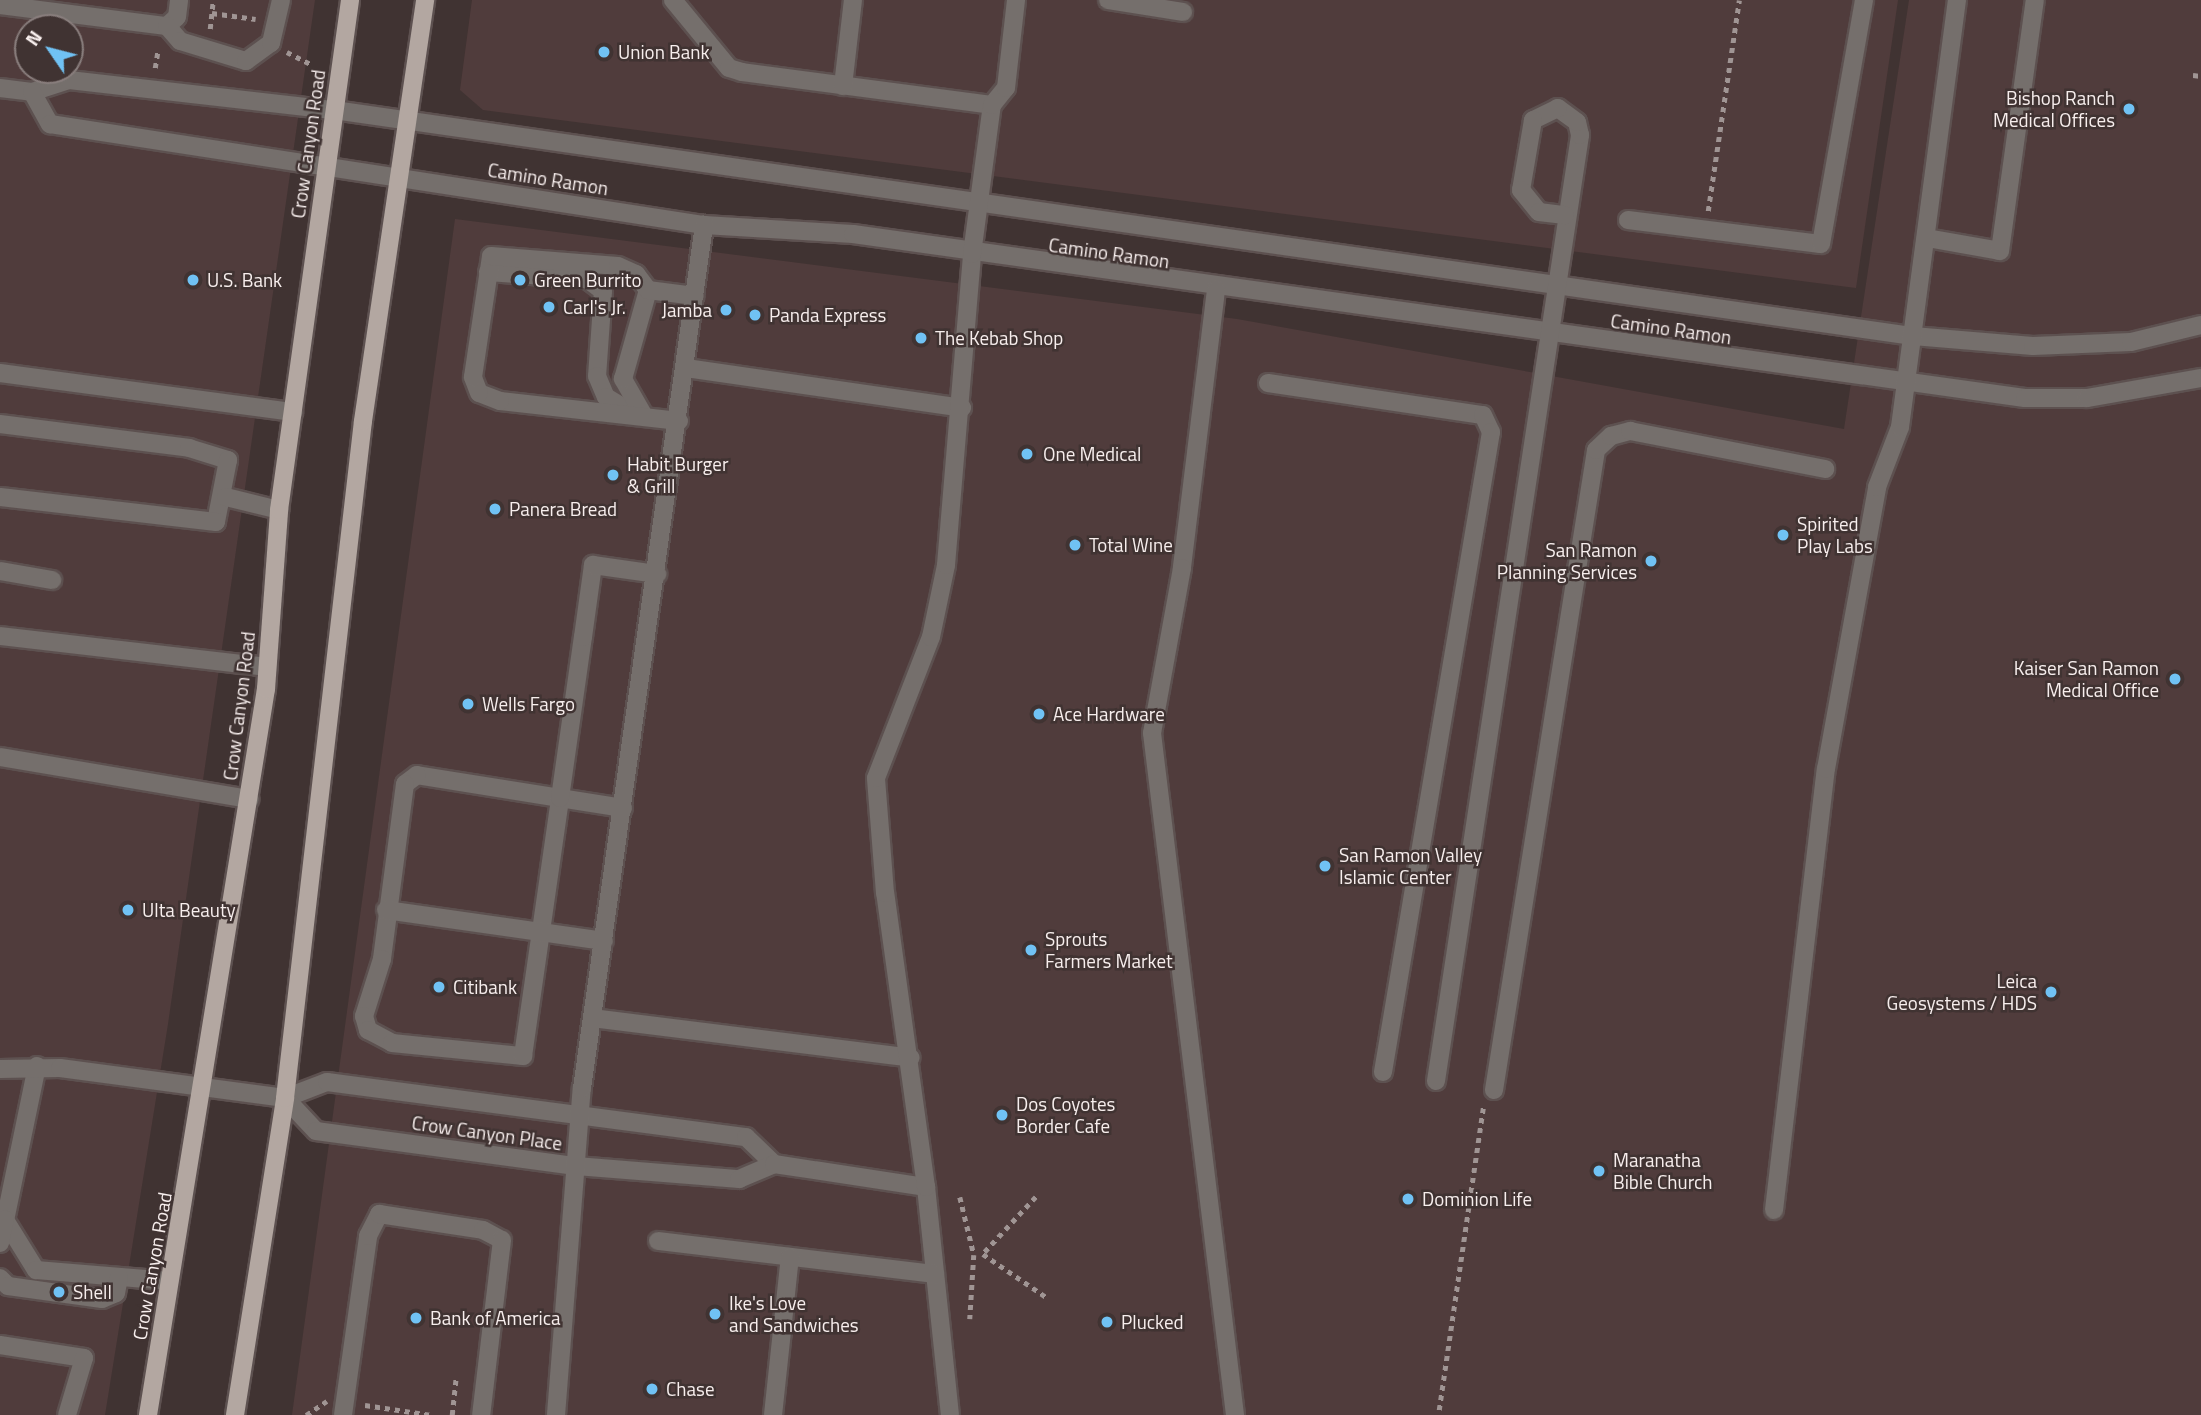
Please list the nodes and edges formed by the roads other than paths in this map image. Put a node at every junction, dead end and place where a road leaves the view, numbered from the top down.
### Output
1 (179, 0) edge
2 (281, 0) edge
3 (350, 0) edge
4 (425, 0) edge
5 (673, 0) edge
6 (853, 0) edge
7 (1016, 0) edge
8 (1108, 0) edge
9 (1864, 0) edge
10 (1957, 0) edge
11 (2035, 0) edge
12 (0, 5) edge
13 (1183, 12) dead end
14 (167, 26) junction
15 (843, 86) junction
16 (0, 88) edge
17 (32, 92) junction
18 (992, 105) junction
19 (334, 110) junction
20 (408, 122) junction
21 (327, 163) junction
22 (400, 177) junction
23 (980, 203) junction
24 (1565, 215) junction
25 (1628, 220) dead end
26 (704, 225) junction
27 (1927, 238) junction
28 (972, 254) junction
29 (488, 272) junction
30 (1556, 283) junction
31 (1216, 289) junction
32 (648, 290) junction
33 (695, 296) junction
34 (2201, 325) edge
35 (1549, 332) junction
36 (1913, 336) junction
37 (686, 368) junction
38 (0, 373) edge
39 (2201, 378) edge
40 (1268, 383) dead end
41 (1906, 384) junction
42 (962, 408) junction
43 (293, 412) junction
44 (646, 418) junction
45 (679, 422) junction
46 (0, 425) edge
47 (1825, 469) dead end
48 (0, 497) edge
49 (226, 497) junction
50 (279, 510) junction
51 (0, 571) edge
52 (657, 574) junction
53 (52, 580) dead end
54 (0, 636) edge
55 (267, 667) junction
56 (0, 757) edge
57 (560, 798) junction
58 (248, 799) junction
59 (623, 808) junction
60 (386, 910) junction
61 (541, 932) junction
62 (604, 940) junction
63 (592, 1018) junction
64 (911, 1058) junction
65 (37, 1066) junction
66 (0, 1069) edge
67 (1382, 1072) dead end
68 (1436, 1081) dead end
69 (202, 1090) junction
70 (1489, 1096) road end
71 (285, 1098) junction
72 (582, 1120) junction
73 (774, 1164) junction
74 (576, 1166) junction
75 (926, 1187) junction
76 (1774, 1210) dead end
77 (5, 1220) junction
78 (658, 1241) dead end
79 (0, 1243) edge
80 (790, 1257) junction
81 (935, 1274) junction
82 (119, 1277) junction
83 (0, 1278) edge
84 (170, 1281) junction
85 (0, 1345) edge
86 (67, 1415) edge
87 (148, 1415) edge
88 (235, 1415) edge
89 (343, 1415) edge
90 (481, 1415) edge
91 (556, 1415) edge
92 (773, 1415) edge
93 (950, 1415) edge
94 (1236, 1415) edge

1 - 14 street
2 - 14 street
3 - 19 main road, Crow Canyon Road
4 - 20 main road
5 - 15 street
6 - 15 street
7 - 18 street
8 - 13 street
9 - 25 street
10 - 27 street
11 - 27 street
12 - 14 street
15 - 18 street
16 - 17 street, Camino Ramon
17 - 19 street, Camino Ramon
17 - 21 street, Camino Ramon
18 - 23 street
19 - 20 street, Camino Ramon
19 - 21 main road, Crow Canyon Road
20 - 22 main road
20 - 23 street, Camino Ramon
21 - 22 street, Camino Ramon
21 - 43 main road, Crow Canyon Road
22 - 26 street, Camino Ramon
22 - 71 main road
23 - 28 street
23 - 30 street, Camino Ramon
24 - 24 street
24 - 30 street
26 - 28 street, Camino Ramon
26 - 33 street
27 - 36 street
28 - 31 street, Camino Ramon
28 - 42 street
29 - 32 street
29 - 44 street
29 - 44 street
30 - 35 street
30 - 36 street, Camino Ramon
31 - 35 street, Camino Ramon
31 - 94 street
32 - 33 street
32 - 44 street
33 - 37 street
34 - 36 street, Camino Ramon
35 - 41 street, Camino Ramon
35 - 68 street
36 - 41 street
37 - 42 street
37 - 45 street
38 - 43 street
39 - 41 street, Camino Ramon
40 - 67 street
41 - 76 street
42 - 64 street
43 - 50 main road, Crow Canyon Road
44 - 45 street
45 - 52 street
46 - 49 street
47 - 70 street
48 - 49 street
49 - 50 street
50 - 55 main road, Crow Canyon Road
51 - 53 street
52 - 57 street
52 - 59 street
54 - 55 street
55 - 58 main road, Crow Canyon Road
56 - 58 street
57 - 59 street
57 - 60 street
57 - 61 street
58 - 69 main road, Crow Canyon Road
59 - 62 street
60 - 61 street
60 - 61 street
61 - 62 street
62 - 63 street
63 - 64 street
63 - 72 street
64 - 75 street
65 - 66 street, Crow Canyon Place
65 - 69 street, Crow Canyon Place
65 - 77 street
69 - 71 street, Crow Canyon Place
69 - 84 main road, Crow Canyon Road
71 - 72 street, Crow Canyon Place
71 - 74 street, Crow Canyon Place
71 - 88 main road
72 - 73 street, Crow Canyon Place
72 - 74 street
73 - 74 street
73 - 75 street
74 - 91 street, Crow Canyon Place
75 - 81 street
77 - 79 street
77 - 82 street
78 - 80 street
80 - 81 street
80 - 92 street
81 - 93 street
82 - 83 street
82 - 84 street
84 - 87 main road, Crow Canyon Road
85 - 86 street
89 - 90 street

